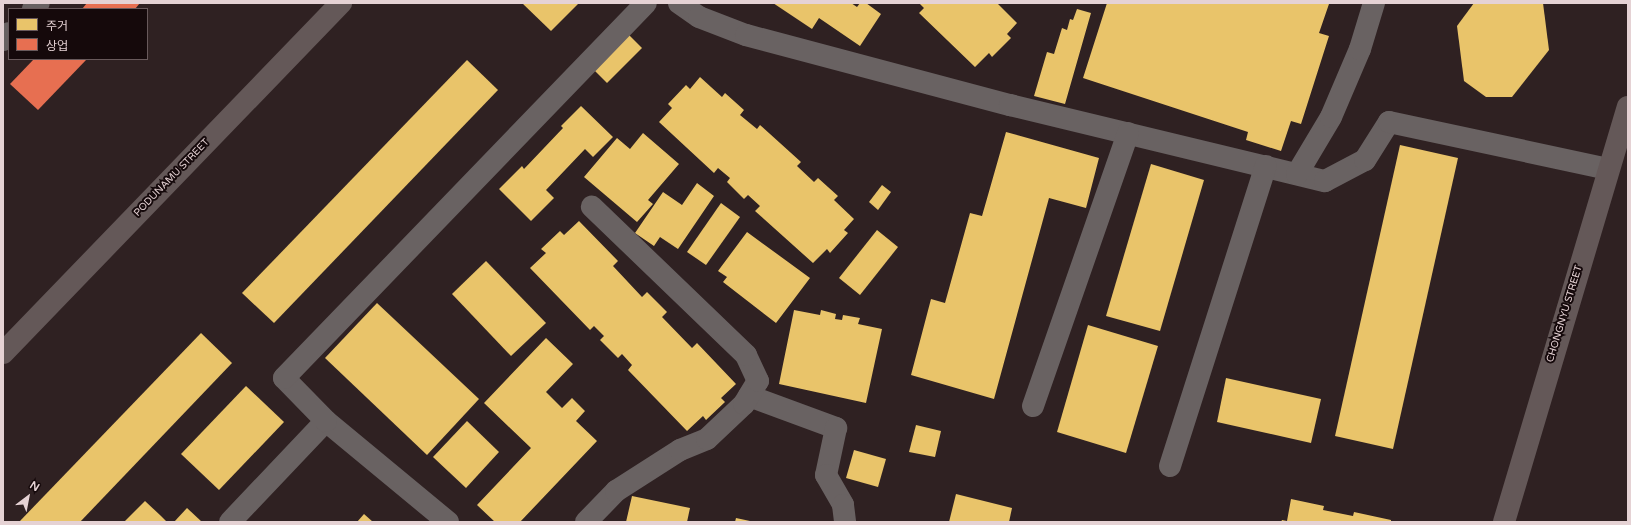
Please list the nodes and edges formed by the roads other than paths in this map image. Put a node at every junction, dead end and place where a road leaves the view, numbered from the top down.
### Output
1 (341, 3) edge
2 (646, 3) edge
3 (679, 3) edge
4 (1374, 3) edge
5 (1628, 107) edge
6 (1128, 133) junction
7 (1266, 166) junction
8 (1608, 169) junction
9 (1298, 174) junction
10 (592, 207) dead end
11 (3, 353) edge
12 (749, 396) junction
13 (1034, 406) dead end
14 (326, 421) junction
15 (1170, 466) dead end
16 (230, 522) edge
17 (448, 522) edge
18 (586, 522) edge
19 (845, 522) edge
20 (1504, 522) edge

1 - 11 main road, PODUNAMU STREET
2 - 14 street
3 - 6 street
4 - 9 street
5 - 8 main road, CHONGNYU STREET
6 - 7 street
6 - 13 street
7 - 9 street
7 - 15 street
8 - 9 street
8 - 20 main road, CHONGNYU STREET
10 - 12 street
12 - 18 street
12 - 19 street
14 - 16 street
14 - 17 street

